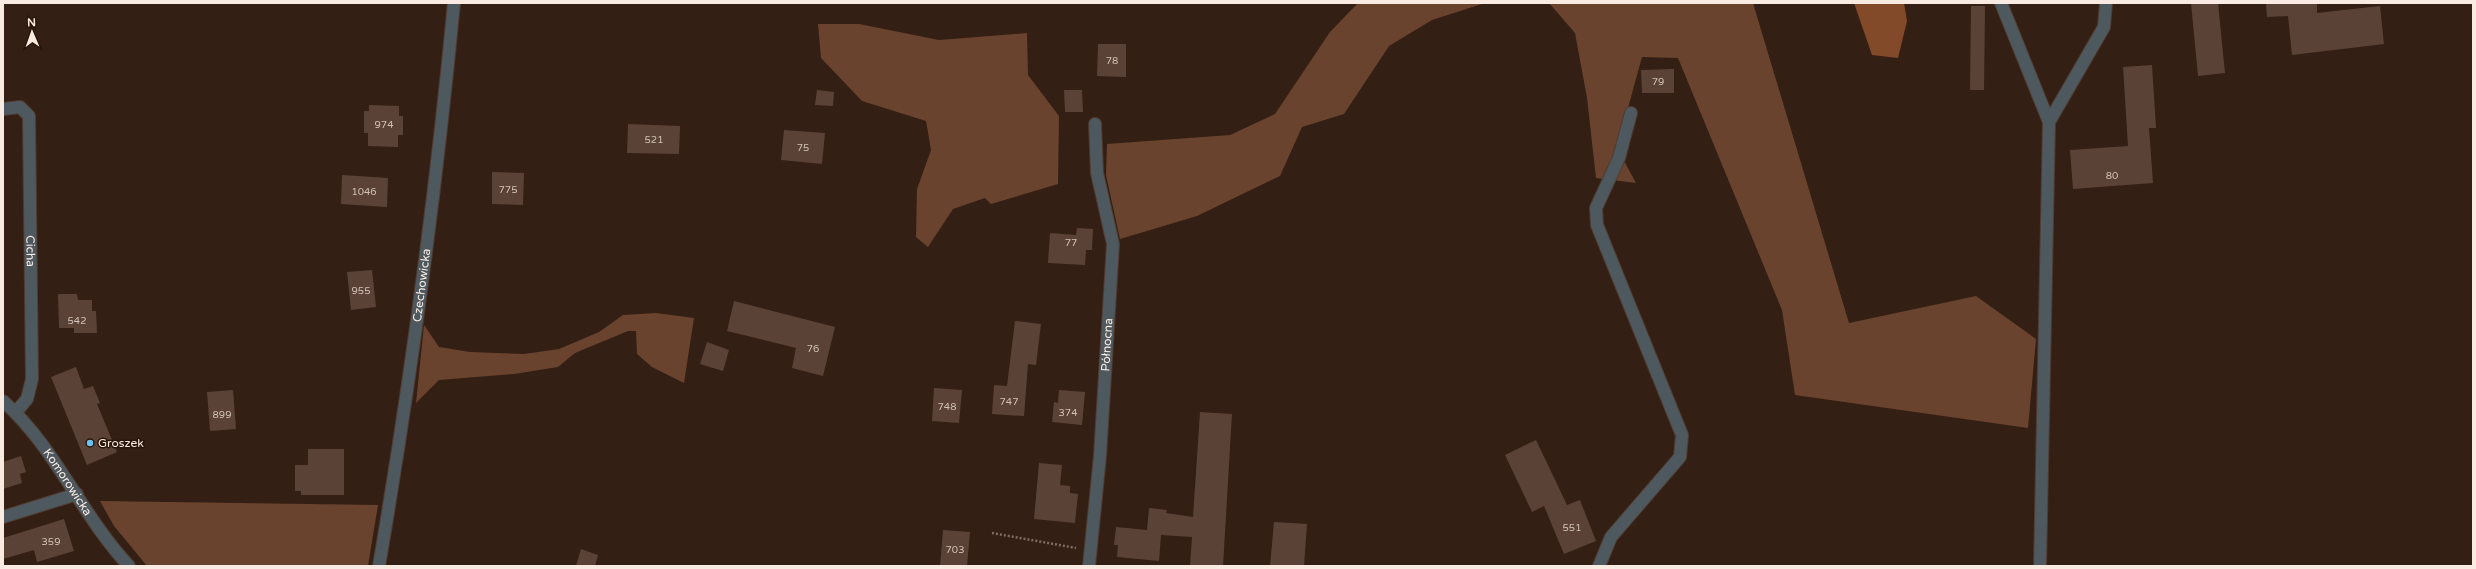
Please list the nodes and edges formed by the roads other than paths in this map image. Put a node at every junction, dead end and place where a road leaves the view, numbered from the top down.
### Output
1 (454, 3) edge
2 (2001, 3) edge
3 (2106, 3) edge
4 (3, 109) edge
5 (1631, 113) dead end
6 (2049, 122) junction
7 (1095, 124) dead end
8 (3, 401) edge
9 (16, 412) junction
10 (77, 494) junction
11 (3, 518) edge
12 (129, 566) edge
13 (378, 566) edge
14 (1089, 566) edge
15 (1599, 566) edge
16 (2040, 566) edge

1 - 13 street, Czechowicka
2 - 6 street
3 - 6 street
4 - 9 street, Cicha
5 - 15 street
6 - 16 street
7 - 14 street, Północna
8 - 9 street, Komorowicka
9 - 10 street, Komorowicka
10 - 11 street
10 - 12 street, Komorowicka

